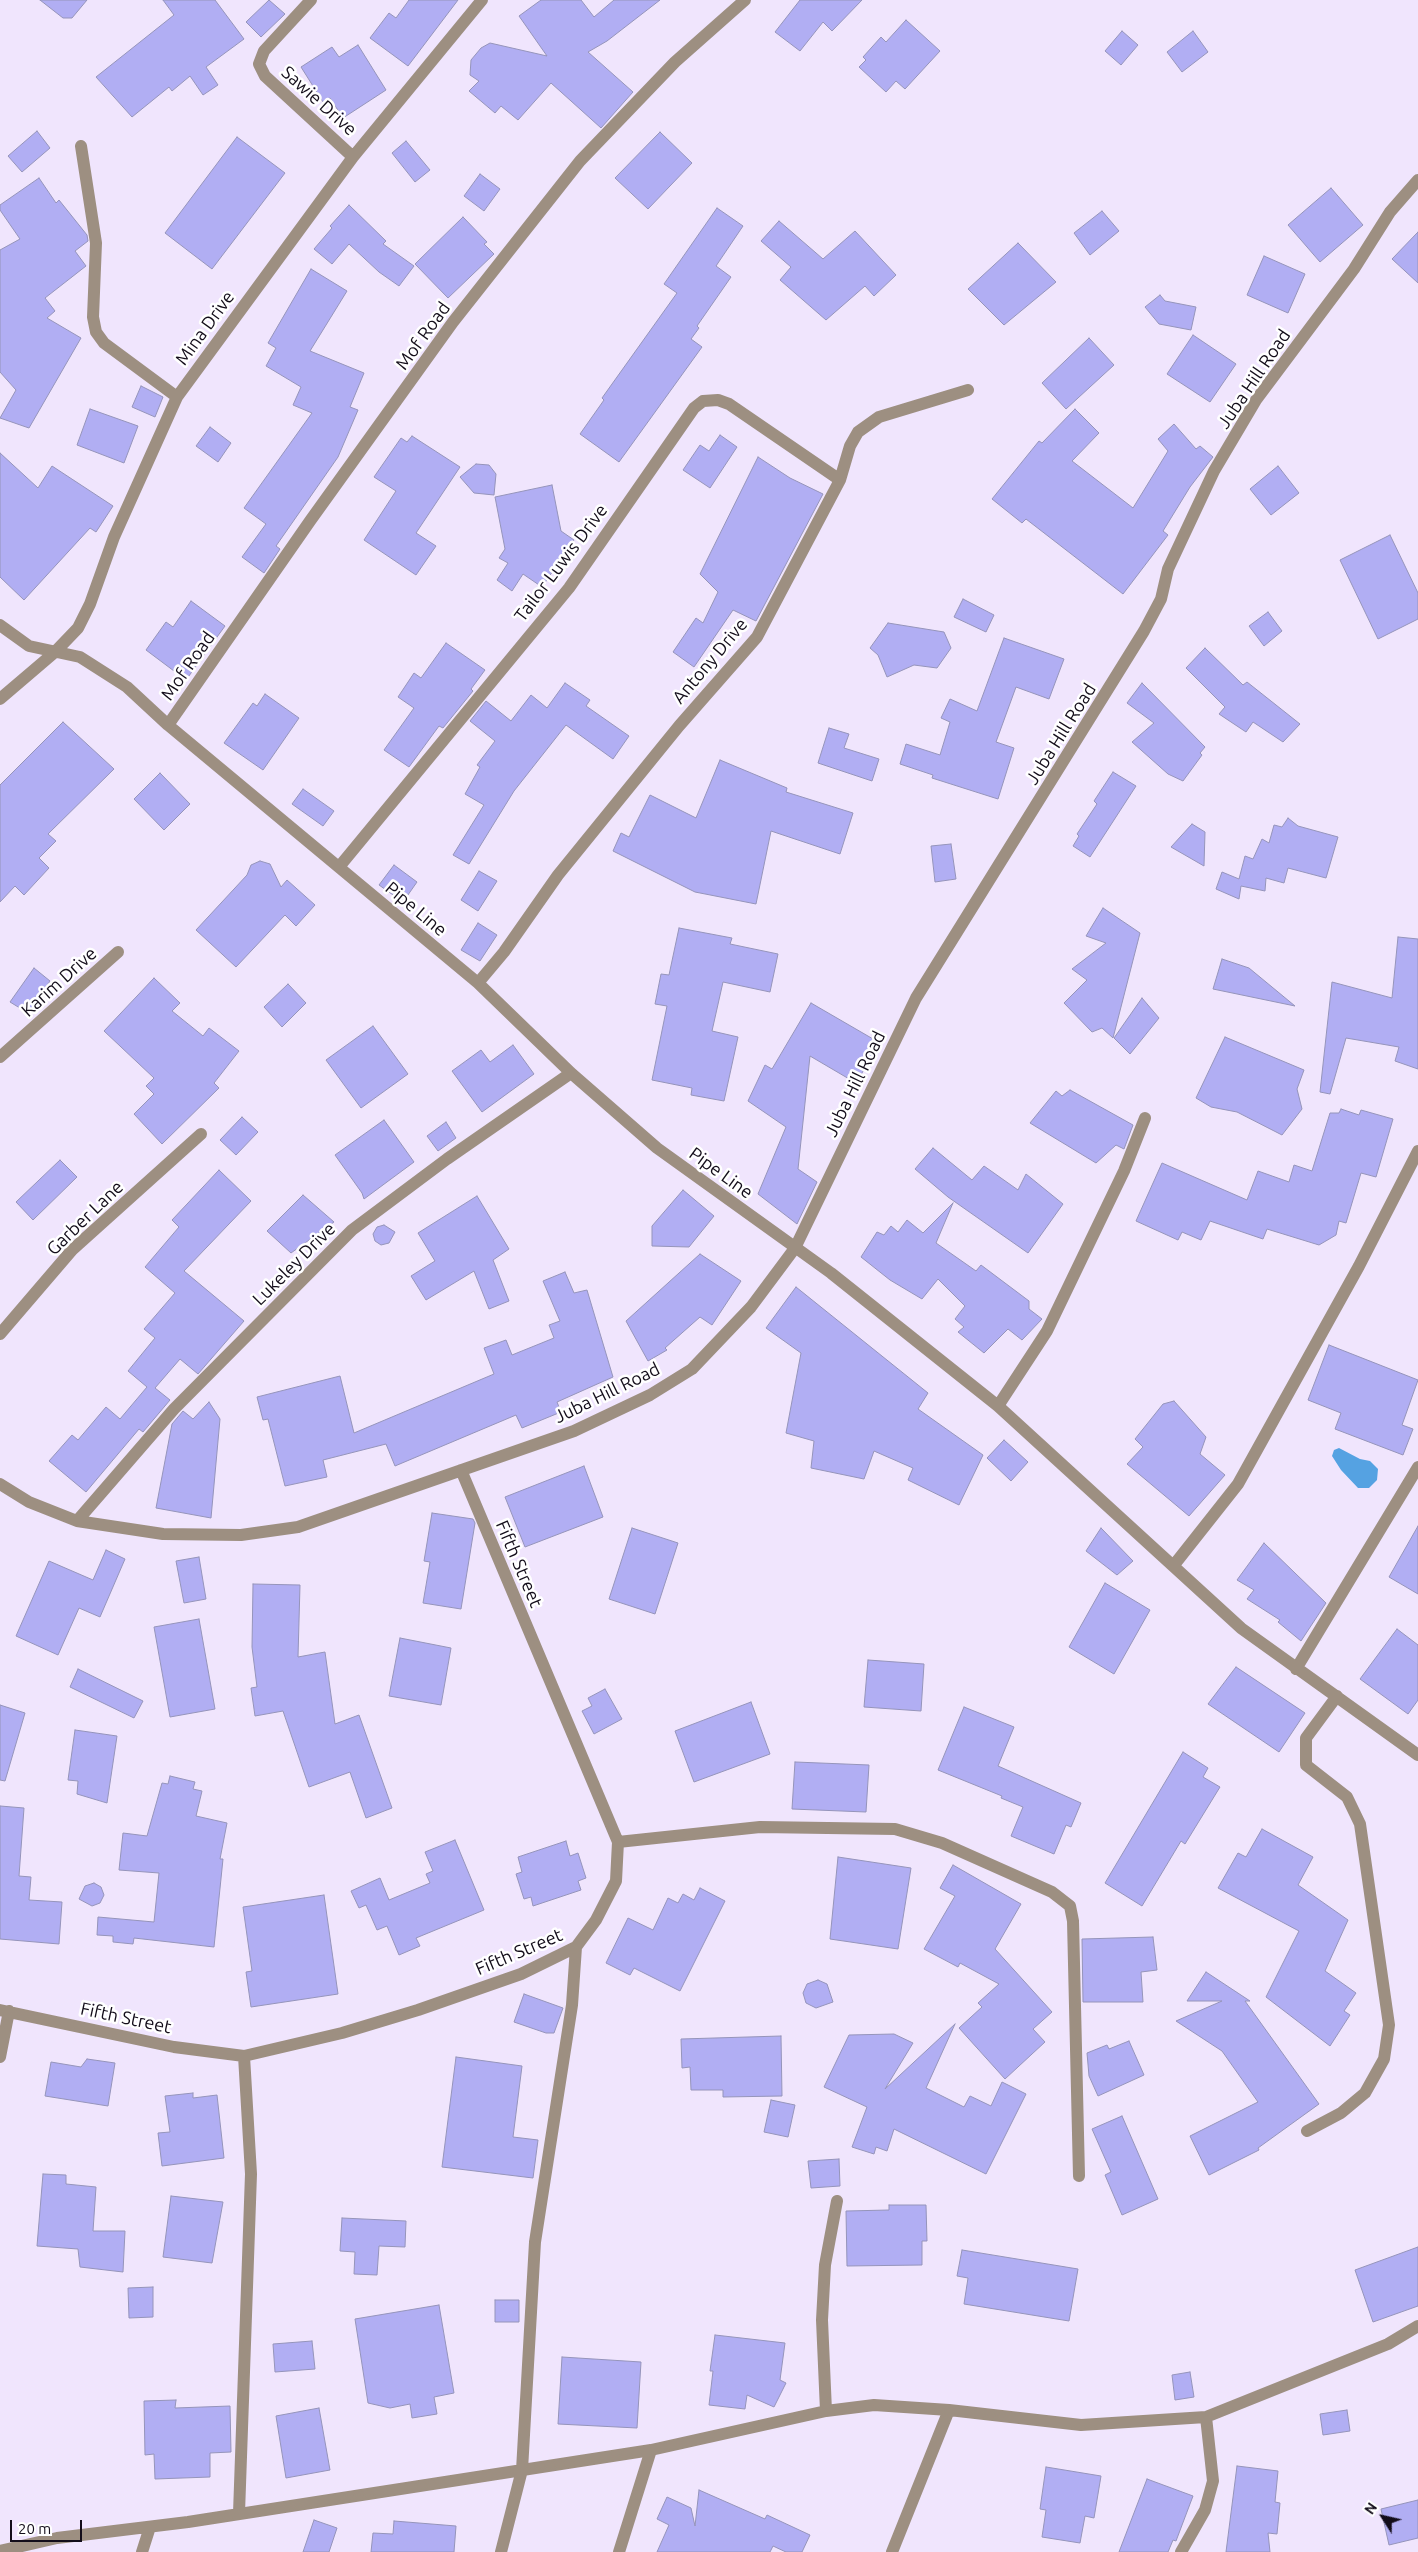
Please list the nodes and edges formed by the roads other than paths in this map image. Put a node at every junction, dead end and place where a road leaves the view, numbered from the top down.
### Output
1 (311, 0) edge
2 (482, 0) edge
3 (745, 0) edge
4 (80, 146) dead end
5 (353, 157) junction
6 (1418, 180) edge
7 (968, 390) dead end
8 (176, 397) junction
9 (840, 480) junction
10 (0, 625) edge
11 (55, 652) junction
12 (0, 699) edge
13 (168, 725) junction
14 (339, 867) junction
15 (118, 952) dead end
16 (478, 983) junction
17 (0, 1057) edge
18 (571, 1073) junction
19 (1145, 1118) dead end
20 (201, 1134) dead end
21 (1418, 1151) edge
22 (795, 1248) junction
23 (0, 1334) edge
24 (998, 1406) junction
25 (1418, 1467) edge
26 (461, 1470) junction
27 (0, 1484) edge
28 (77, 1521) junction
29 (1174, 1566) junction
30 (1296, 1669) junction
31 (1337, 1696) junction
32 (1416, 1751) edge
33 (618, 1842) junction
34 (576, 1947) junction
35 (4, 2011) edge
36 (244, 2056) junction
37 (0, 2057) edge
38 (1307, 2131) dead end
39 (1079, 2176) dead end
40 (837, 2201) dead end
41 (1418, 2326) edge
42 (948, 2410) junction
43 (826, 2411) junction
44 (1206, 2417) junction
45 (651, 2450) junction
46 (522, 2470) junction
47 (239, 2513) junction
48 (150, 2527) junction
49 (0, 2551) edge
50 (142, 2552) edge
51 (500, 2552) edge
52 (619, 2552) edge
53 (892, 2552) edge
54 (1181, 2552) edge

1 - 5 street, Sawie Drive
2 - 5 street, Mina Drive
3 - 13 street, Mof Road
4 - 8 street
5 - 8 street, Mina Drive
6 - 22 street, Juba Hill Road
7 - 9 street, Antony Drive
8 - 11 street, Mina Drive
9 - 14 street, Tailor Luwis Drive
9 - 16 street, Antony Drive
10 - 11 street, Pipe Line
11 - 12 street, Mina Drive
11 - 13 street, Pipe Line
13 - 14 street, Pipe Line
14 - 16 street, Pipe Line
15 - 17 street, Karim Drive
16 - 18 street, Pipe Line
18 - 22 street, Pipe Line
18 - 28 street, Lukeley Drive
19 - 24 street
20 - 23 street, Garber Lane
21 - 29 street
22 - 24 street, Pipe Line
22 - 26 street, Juba Hill Road
24 - 29 street, Pipe Line
25 - 30 street
26 - 28 street, Juba Hill Road
26 - 33 street, Fifth Street
27 - 28 street, Juba Hill Road
29 - 30 street, Pipe Line
30 - 31 street, Pipe Line
31 - 32 street, Pipe Line
31 - 38 street
33 - 34 street, Fifth Street
33 - 39 street
34 - 36 street, Fifth Street
34 - 46 street
35 - 36 street, Fifth Street
35 - 37 street
36 - 47 street
40 - 43 street
41 - 44 street
42 - 43 street
42 - 44 street
42 - 53 street
43 - 45 street
44 - 54 street
45 - 46 street
45 - 52 street
46 - 47 street
46 - 51 street
47 - 48 street
48 - 49 street
48 - 50 street

